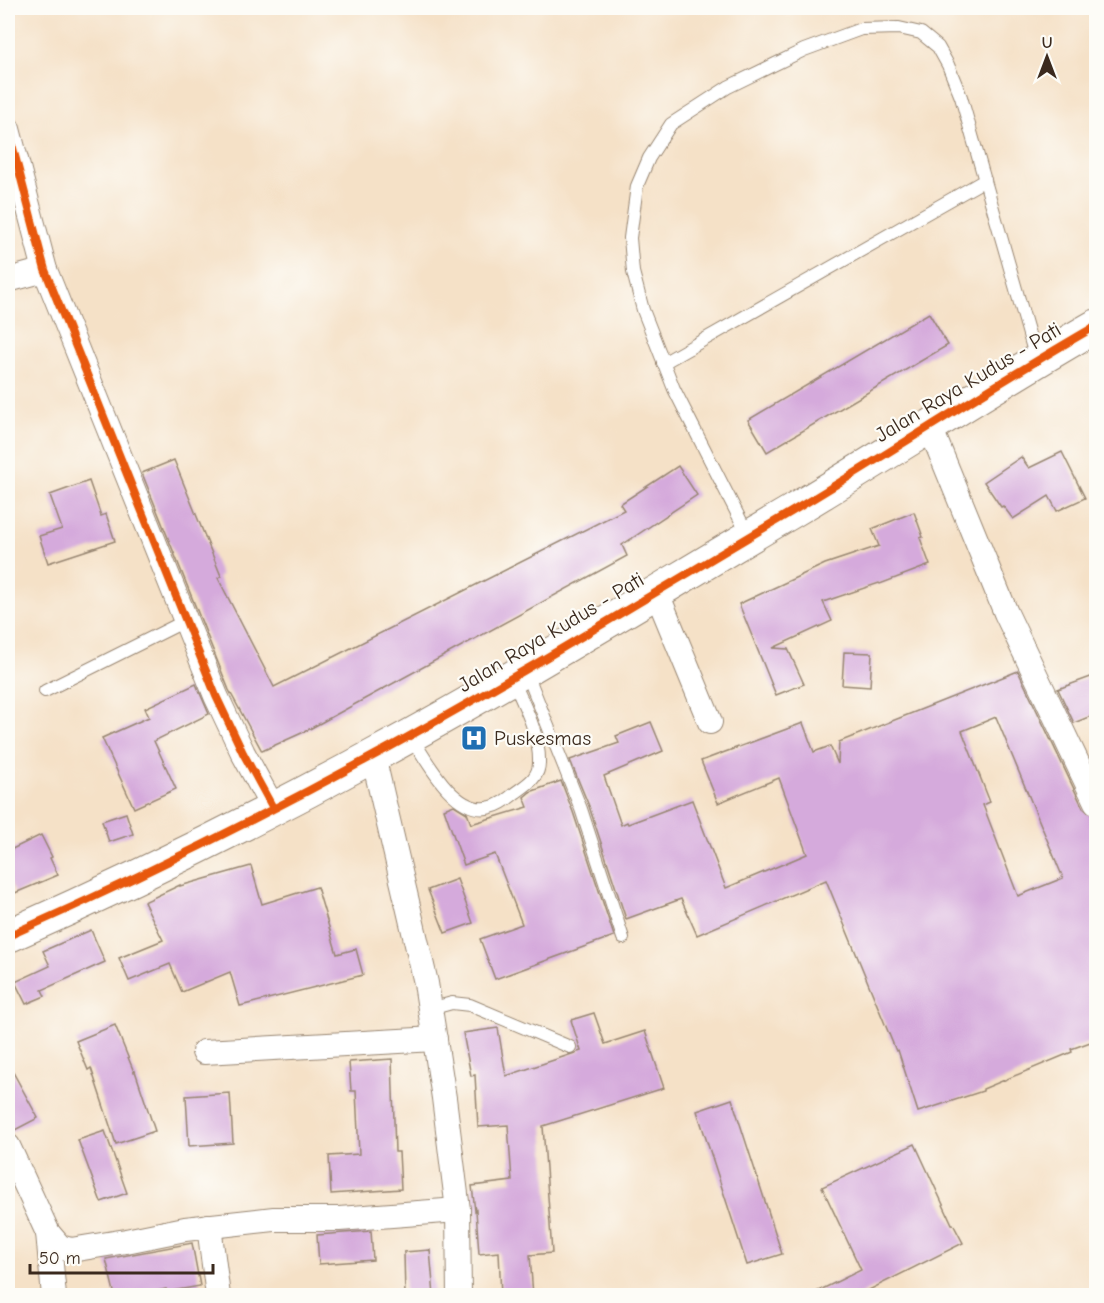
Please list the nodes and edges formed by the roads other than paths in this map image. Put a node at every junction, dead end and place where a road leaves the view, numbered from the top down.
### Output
1 (8, 129) edge
2 (985, 180) junction
3 (45, 270) junction
4 (8, 280) edge
5 (1096, 326) edge
6 (1037, 360) junction
7 (663, 363) junction
8 (930, 427) junction
9 (748, 536) junction
10 (656, 591) junction
11 (187, 620) junction
12 (518, 673) junction
13 (45, 691) dead end
14 (710, 722) dead end
15 (411, 735) junction
16 (373, 756) junction
17 (1096, 802) edge
18 (273, 808) junction
19 (8, 936) edge
20 (623, 938) dead end
21 (430, 1009) junction
22 (435, 1039) junction
23 (570, 1047) dead end
24 (204, 1052) dead end
25 (8, 1146) edge
26 (458, 1210) junction
27 (209, 1226) junction
28 (48, 1233) junction
29 (54, 1296) edge
30 (218, 1296) edge
31 (459, 1296) edge

1 - 3 street
2 - 6 lane
2 - 7 lane
2 - 7 lane
3 - 4 street
3 - 11 street
5 - 6 highway, Jalan Raya Kudus - Pati
6 - 8 highway, Jalan Raya Kudus - Pati
7 - 9 lane
8 - 9 highway, Jalan Raya Kudus - Pati
8 - 17 street
9 - 10 highway, Jalan Raya Kudus - Pati
10 - 12 highway, Jalan Raya Kudus - Pati
10 - 14 street
11 - 13 lane
11 - 18 street
12 - 15 highway, Jalan Raya Kudus - Pati
12 - 15 lane
12 - 20 lane
15 - 16 highway, Jalan Raya Kudus - Pati
16 - 18 highway, Jalan Raya Kudus - Pati
16 - 21 street
18 - 19 highway, Jalan Raya Kudus - Pati
21 - 22 street
21 - 23 lane
22 - 24 street
22 - 26 street
25 - 28 street
26 - 27 street
26 - 31 street
27 - 28 street
27 - 30 street
28 - 29 street

